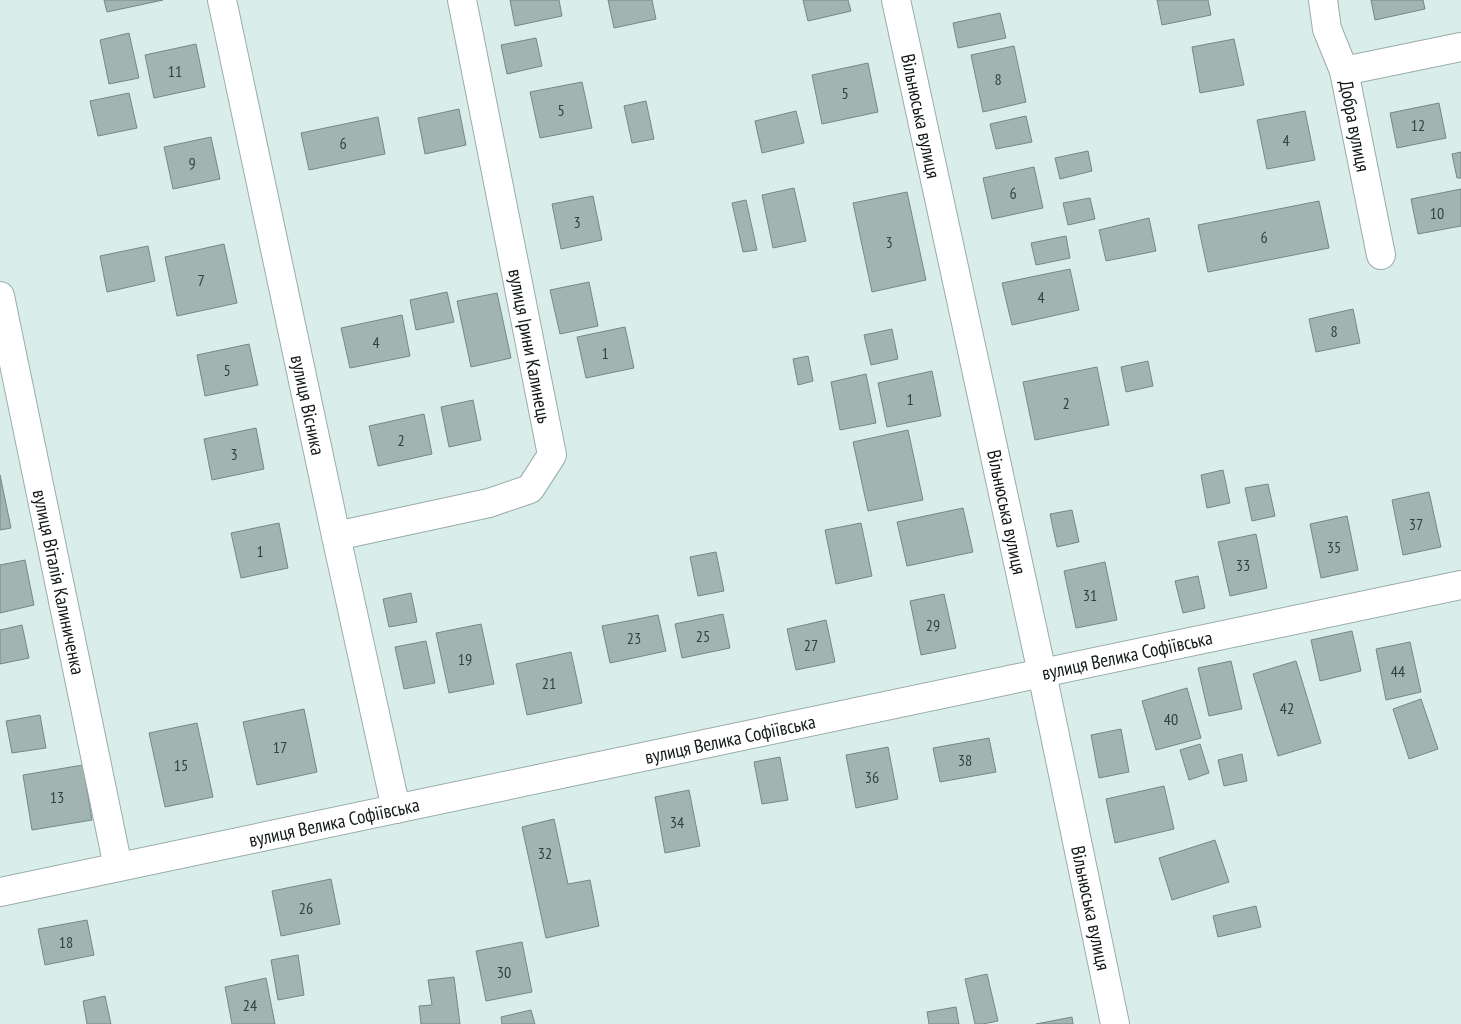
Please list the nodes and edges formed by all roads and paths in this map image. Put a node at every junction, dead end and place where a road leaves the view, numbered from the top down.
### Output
1 (222, 0) edge
2 (462, 0) edge
3 (896, 0) edge
4 (1323, 0) edge
5 (1461, 47) edge
6 (1344, 71) junction
7 (1381, 254) dead end
8 (0, 296) edge
9 (336, 536) junction
10 (1461, 585) edge
11 (1042, 673) junction
12 (396, 809) junction
13 (118, 867) junction
14 (0, 892) edge
15 (1115, 1024) edge

1 - 9 street, вулиця Вісника
2 - 9 street, вулиця Ірини Калинець
3 - 11 street, Вільнюська вулиця
4 - 6 street, Добра вулиця
5 - 6 street
6 - 7 street, Добра вулиця
8 - 13 street, вулиця Віталія Калиниченка
9 - 12 street, вулиця Вісника
10 - 11 street, вулиця Велика Софіївська
11 - 12 street, вулиця Велика Софіївська
11 - 15 street, Вільнюська вулиця
12 - 13 street, вулиця Велика Софіївська
13 - 14 street, вулиця Велика Софіївська

